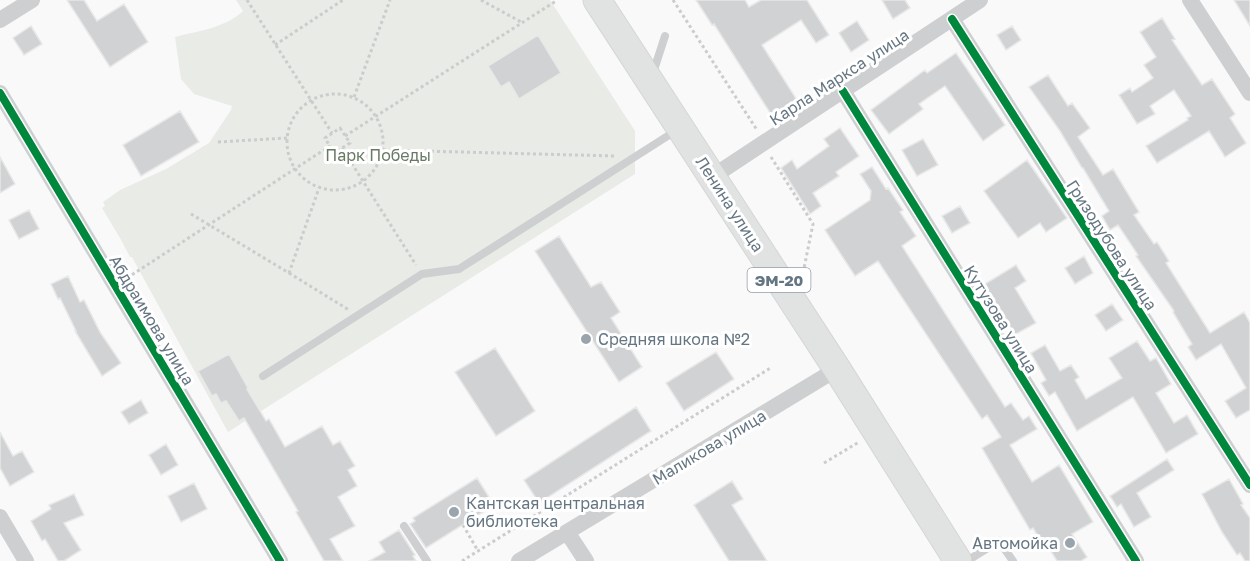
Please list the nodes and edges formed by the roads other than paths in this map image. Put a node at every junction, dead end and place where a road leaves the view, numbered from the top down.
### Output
1 (32, 0) edge
2 (597, 0) edge
3 (980, 0) edge
4 (1190, 0) edge
5 (952, 19) junction
6 (0, 20) edge
7 (664, 36) dead end
8 (651, 82) junction
9 (843, 91) junction
10 (0, 93) edge
11 (1250, 93) edge
12 (681, 128) junction
13 (712, 177) junction
14 (837, 369) junction
15 (263, 376) dead end
16 (1250, 485) edge
17 (0, 517) edge
18 (404, 526) dead end
19 (567, 532) junction
20 (26, 561) edge
21 (280, 561) edge
22 (427, 561) edge
23 (519, 561) edge
24 (586, 561) edge
25 (958, 561) edge
26 (967, 561) edge
27 (1013, 561) edge
28 (1136, 561) edge

1 - 6 street
2 - 8 main road, Ленина улица / ЭМ-20
3 - 5 street, Карла Маркса улица
4 - 11 street
5 - 9 street, Карла Маркса улица
5 - 16 street, Гризодубова улица
7 - 8 lane
8 - 12 main road, Ленина улица / ЭМ-20
9 - 13 street, Карла Маркса улица
9 - 28 street, Кутузова улица
10 - 21 street, Абдраимова улица
12 - 13 main road, Ленина улица / ЭМ-20
12 - 15 lane
13 - 14 main road, Ленина улица / ЭМ-20
14 - 19 street, Маликова улица
14 - 25 main road, Ленина улица / ЭМ-20
17 - 20 street
18 - 22 lane
19 - 23 street, Маликова улица
19 - 24 street
26 - 27 lane

